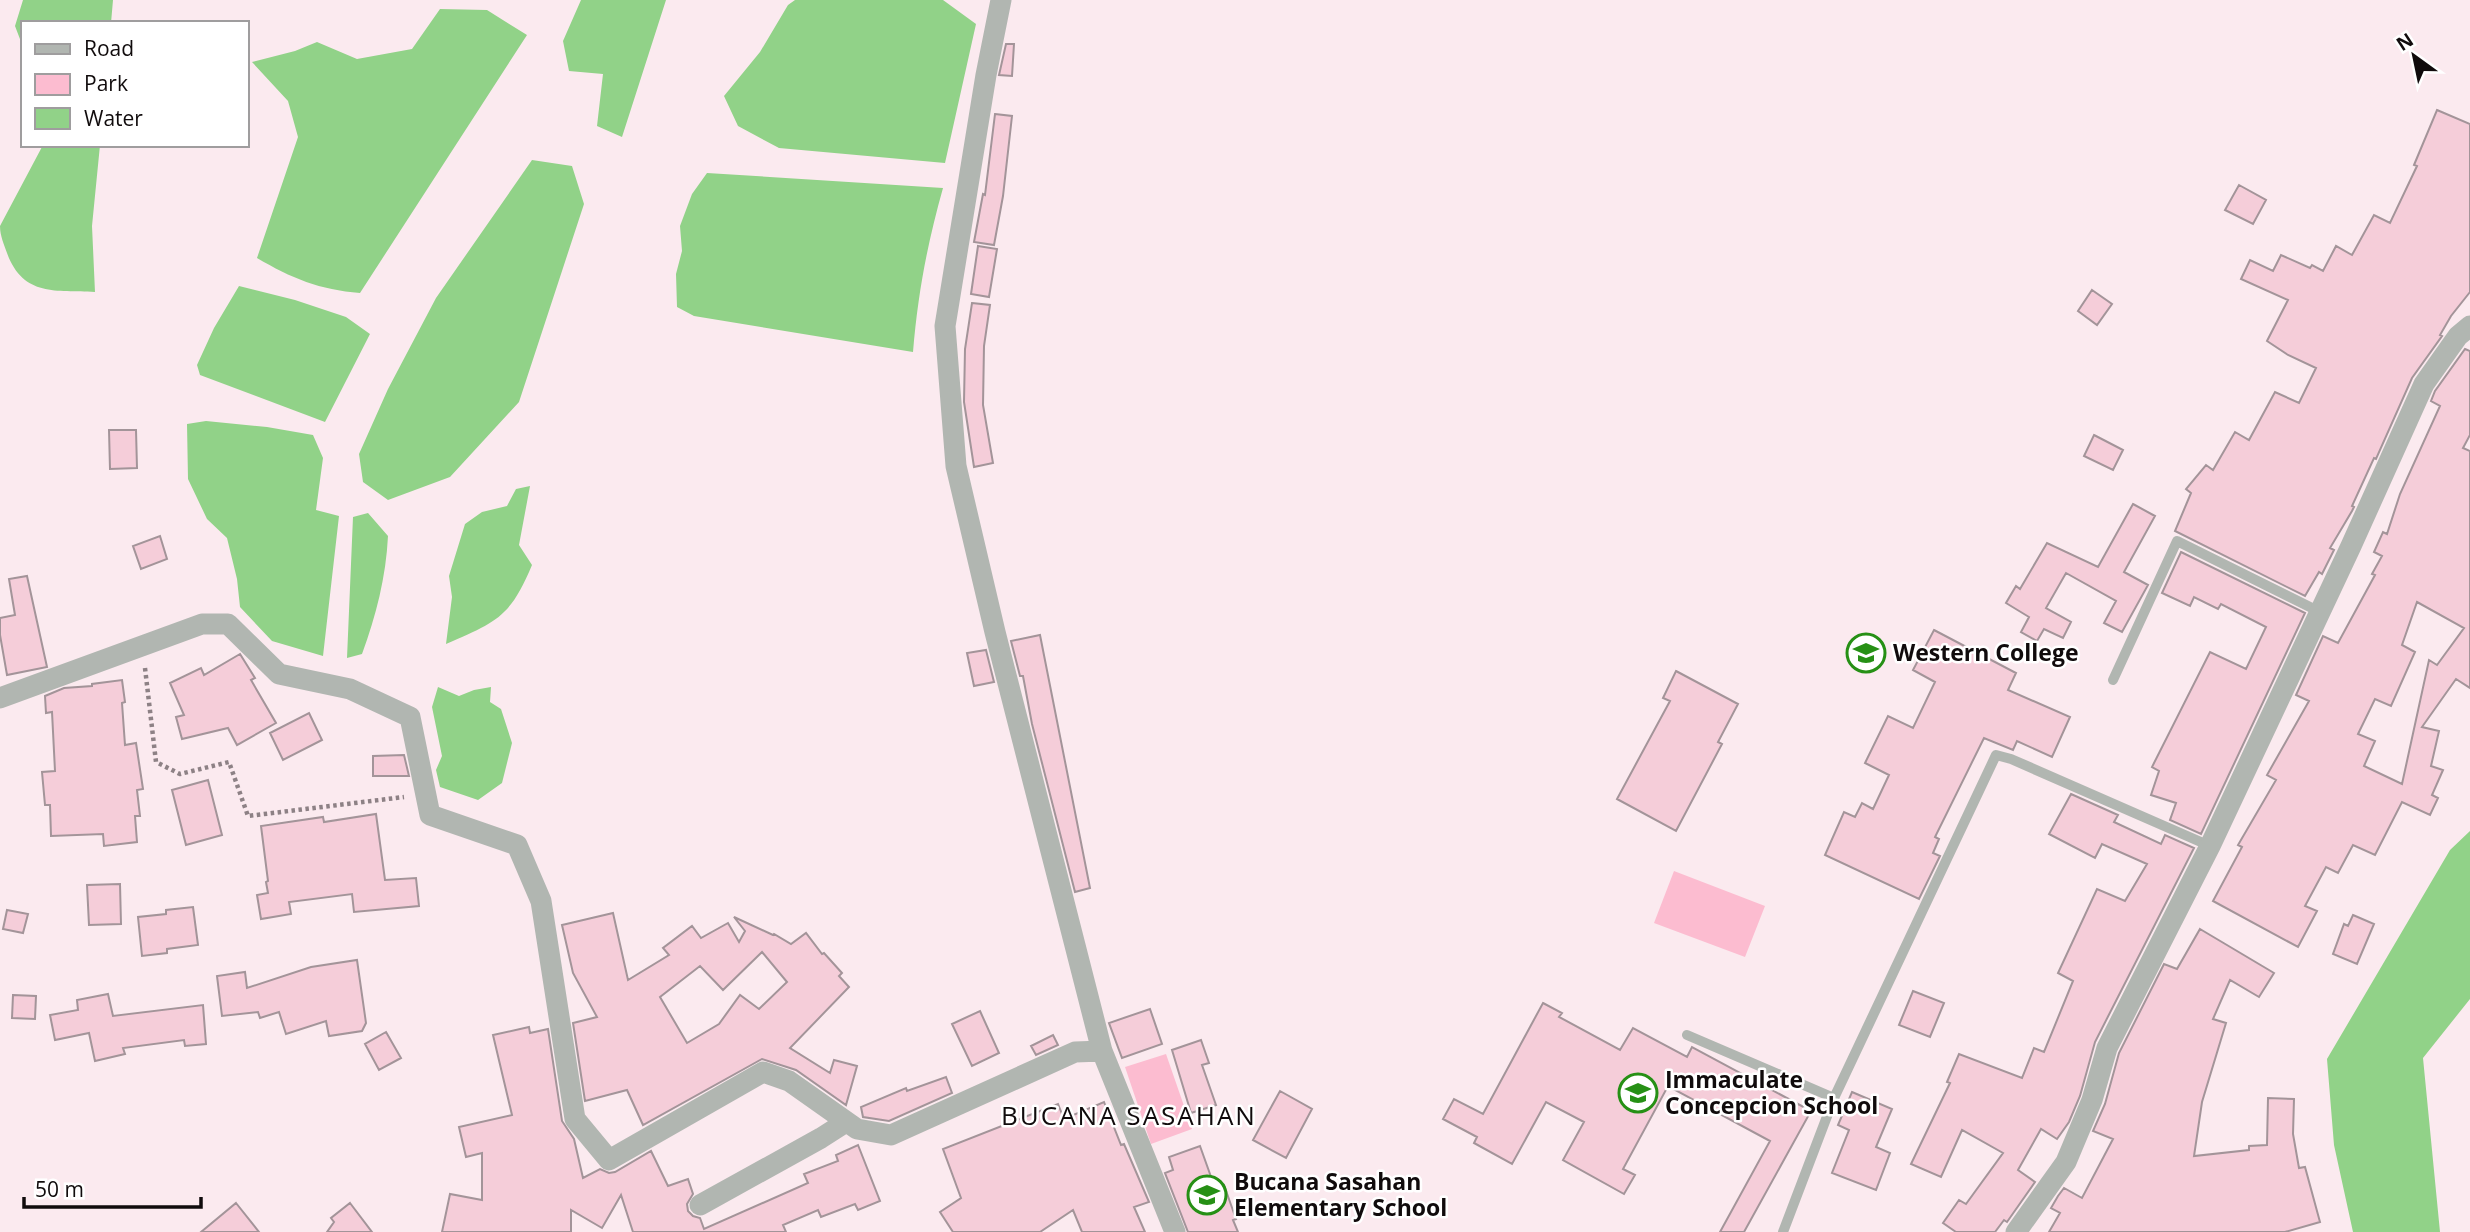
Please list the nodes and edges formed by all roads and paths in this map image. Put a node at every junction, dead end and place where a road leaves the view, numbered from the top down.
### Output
1 (1001, 0) edge
2 (2470, 326) edge
3 (2320, 612) junction
4 (142, 646) junction
5 (2113, 680) dead end
6 (0, 698) edge
7 (426, 794) junction
8 (2210, 846) junction
9 (1687, 1035) dead end
10 (1102, 1051) junction
11 (1834, 1098) junction
12 (846, 1122) junction
13 (700, 1205) dead end
14 (1175, 1232) edge
15 (1783, 1232) edge
16 (2016, 1232) edge

1 - 10 street
2 - 3 street
3 - 5 lane
3 - 8 street
4 - 6 street
4 - 7 street
4 - 7 path
7 - 12 street
8 - 11 lane
8 - 16 street
9 - 11 lane
10 - 12 street
10 - 14 street
11 - 15 lane
12 - 13 street

